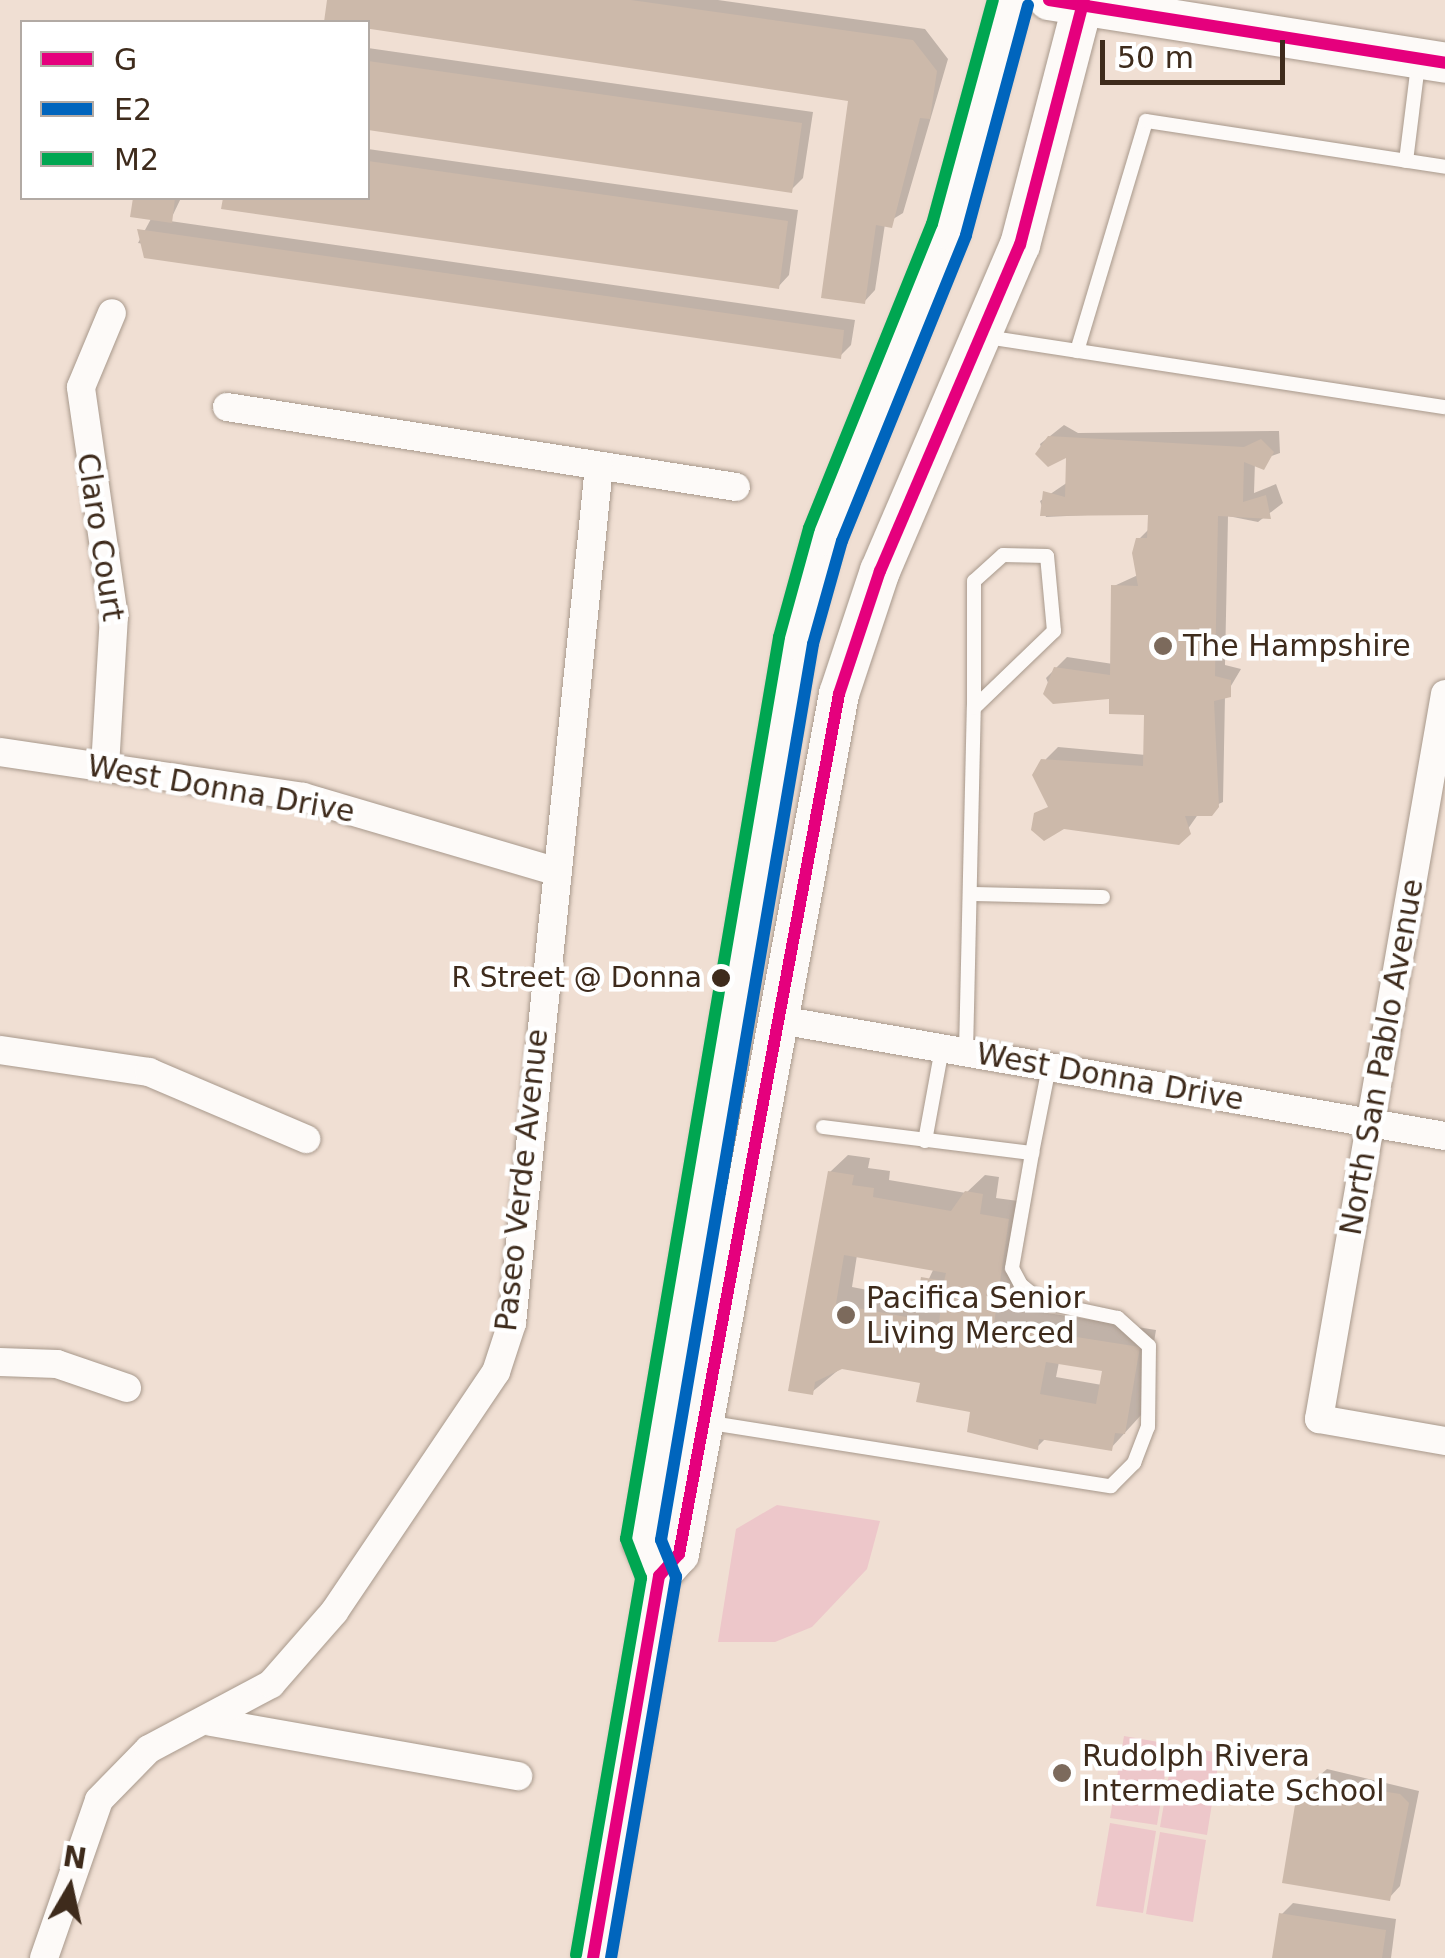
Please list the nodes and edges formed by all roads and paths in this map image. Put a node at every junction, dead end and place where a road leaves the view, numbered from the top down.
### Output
1 (1011, 0) edge
2 (1072, 2) edge
3 (1432, 61) edge
4 (1406, 162) junction
5 (1445, 167) edge
6 (112, 314) dead end
7 (980, 336) junction
8 (1077, 351) junction
9 (226, 407) dead end
10 (1445, 407) edge
11 (599, 466) junction
12 (736, 488) dead end
13 (1445, 694) edge
14 (974, 708) junction
15 (0, 752) edge
16 (105, 767) junction
17 (554, 870) junction
18 (972, 894) junction
19 (1104, 897) dead end
20 (774, 1019) junction
21 (0, 1050) edge
22 (954, 1050) junction
23 (1049, 1067) junction
24 (1371, 1123) junction
25 (823, 1126) dead end
26 (1445, 1136) edge
27 (306, 1139) dead end
28 (925, 1141) junction
29 (1032, 1153) junction
30 (0, 1362) edge
31 (127, 1388) dead end
32 (701, 1422) junction
33 (1445, 1441) edge
34 (659, 1576) junction
35 (210, 1722) junction
36 (518, 1776) dead end
37 (44, 1958) edge
38 (593, 1958) edge

1 - 34 street
2 - 3 street
2 - 7 street
3 - 4 lane
4 - 5 lane
4 - 8 lane
6 - 16 street, Claro Court
7 - 8 lane
7 - 20 street
8 - 10 lane
9 - 11 street
11 - 12 street
11 - 17 street, Paseo Verde Avenue
13 - 24 street, North San Pablo Avenue
14 - 14 lane
14 - 18 lane
15 - 16 street, West Donna Drive
16 - 17 street, West Donna Drive
17 - 35 street, Paseo Verde Avenue
18 - 19 lane
18 - 22 lane
20 - 22 street, West Donna Drive
20 - 32 street
21 - 27 street
22 - 23 street, West Donna Drive
22 - 28 lane
23 - 24 street, West Donna Drive
23 - 29 lane
24 - 26 street, West Donna Drive
24 - 33 street, North San Pablo Avenue
25 - 28 lane
28 - 29 lane
29 - 32 lane
30 - 31 street
32 - 34 street
34 - 38 street
35 - 36 street
35 - 37 street, Paseo Verde Avenue

